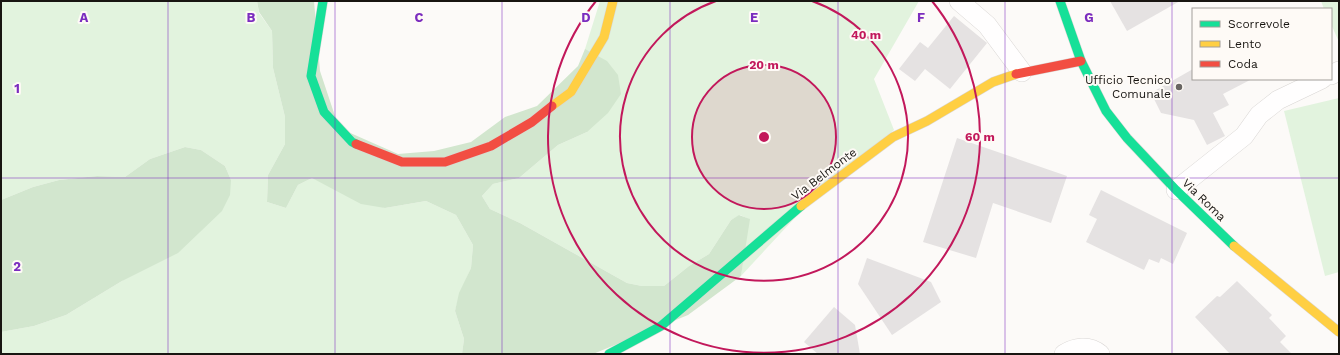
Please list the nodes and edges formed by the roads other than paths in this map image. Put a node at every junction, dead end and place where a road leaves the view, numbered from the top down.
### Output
1 (323, 1) edge
2 (613, 1) edge
3 (959, 1) edge
4 (1060, 1) edge
5 (1081, 61) junction
6 (1022, 72) junction
7 (1320, 80) edge
8 (1176, 190) junction
9 (1339, 332) edge
10 (609, 354) edge
11 (1064, 354) edge
12 (1100, 354) edge

1 - 2 street
3 - 6 street
4 - 5 street, Via Roma
5 - 6 street, Via Belmonte
5 - 8 street, Via Roma
6 - 10 street, Via Belmonte
7 - 8 street
8 - 9 street, Via Roma
11 - 12 street

